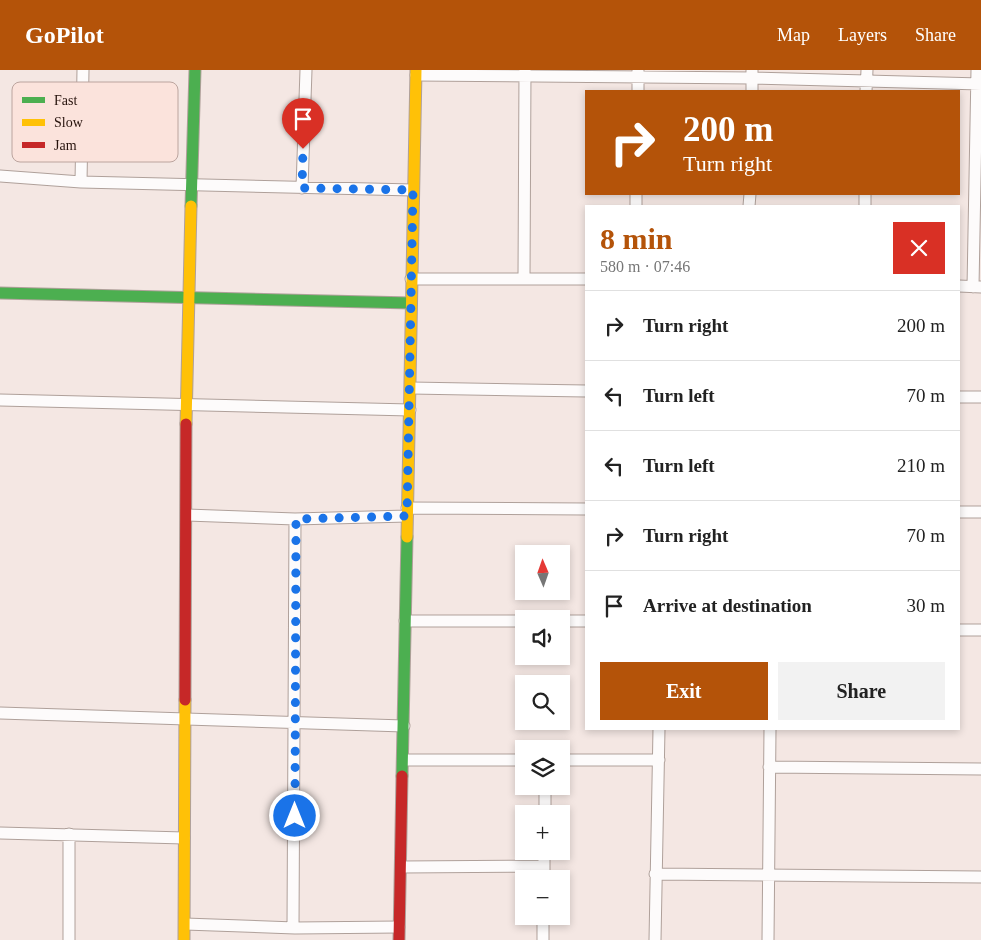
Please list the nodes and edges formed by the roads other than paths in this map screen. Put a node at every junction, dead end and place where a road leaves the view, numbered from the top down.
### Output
1 (195, 70) edge
2 (306, 70) edge
3 (977, 70) edge
4 (416, 72) edge
5 (525, 73) edge
6 (638, 74) edge
7 (752, 74) edge
8 (866, 81) edge
9 (979, 84) edge
10 (638, 90) edge
11 (752, 90) edge
12 (82, 162) edge
13 (0, 176) edge
14 (81, 182) junction
15 (193, 186) junction
16 (302, 188) junction
17 (413, 190) junction
18 (524, 278) junction
19 (411, 279) junction
20 (585, 279) edge
21 (960, 286) edge
22 (977, 287) edge
23 (0, 293) edge
24 (189, 296) junction
25 (411, 302) junction
26 (411, 388) junction
27 (585, 391) edge
28 (960, 397) edge
29 (981, 397) edge
30 (0, 400) edge
31 (186, 404) junction
32 (410, 410) junction
33 (585, 509) edge
34 (407, 512) junction
35 (960, 512) edge
36 (981, 512) edge
37 (186, 515) junction
38 (296, 519) junction
39 (405, 621) junction
40 (515, 621) edge
41 (570, 621) edge
42 (585, 621) edge
43 (960, 630) edge
44 (981, 630) edge
45 (0, 712) edge
46 (186, 717) junction
47 (296, 723) junction
48 (404, 726) junction
49 (659, 730) edge
50 (770, 730) edge
51 (404, 760) junction
52 (515, 760) edge
53 (570, 760) edge
54 (659, 760) junction
55 (770, 768) junction
56 (981, 769) edge
57 (0, 833) edge
58 (69, 834) junction
59 (184, 838) junction
60 (544, 860) edge
61 (544, 866) junction
62 (402, 867) junction
63 (544, 870) edge
64 (656, 874) junction
65 (769, 875) junction
66 (981, 877) edge
67 (185, 924) junction
68 (543, 925) edge
69 (294, 928) junction
70 (399, 928) junction
71 (69, 940) edge
72 (184, 940) edge
73 (399, 940) edge
74 (543, 940) edge
75 (655, 940) edge
76 (768, 940) edge

1 - 15 street
2 - 16 street
3 - 9 street
4 - 5 street
4 - 17 street
5 - 6 street
5 - 18 street
6 - 7 street
6 - 10 street
7 - 8 street
7 - 11 street
8 - 9 street
9 - 22 street
12 - 14 street
13 - 14 street
14 - 15 street
15 - 16 street
15 - 24 street
16 - 17 street
17 - 19 street
18 - 19 street
18 - 20 street
19 - 25 street
21 - 22 street
23 - 24 street
24 - 25 street
24 - 31 street
25 - 26 street
26 - 27 street
26 - 32 street
28 - 29 street
30 - 31 street
31 - 32 street
31 - 37 street
32 - 34 street
33 - 34 street
34 - 38 street
34 - 39 street
35 - 36 street
37 - 38 street
37 - 46 street
38 - 47 street
39 - 40 street
39 - 48 street
41 - 42 street
43 - 44 street
45 - 46 street
46 - 47 street
46 - 59 street
47 - 48 street
47 - 69 street
48 - 51 street
49 - 54 street
50 - 55 street
51 - 52 street
51 - 62 street
53 - 54 street
54 - 64 street
55 - 56 street
55 - 65 street
57 - 58 street
58 - 59 street
58 - 71 street
59 - 67 street
60 - 61 street
61 - 62 street
61 - 63 street
62 - 70 street
64 - 65 street
64 - 75 street
65 - 66 street
65 - 76 street
67 - 69 street
67 - 72 street
68 - 74 street
69 - 70 street
70 - 73 street

